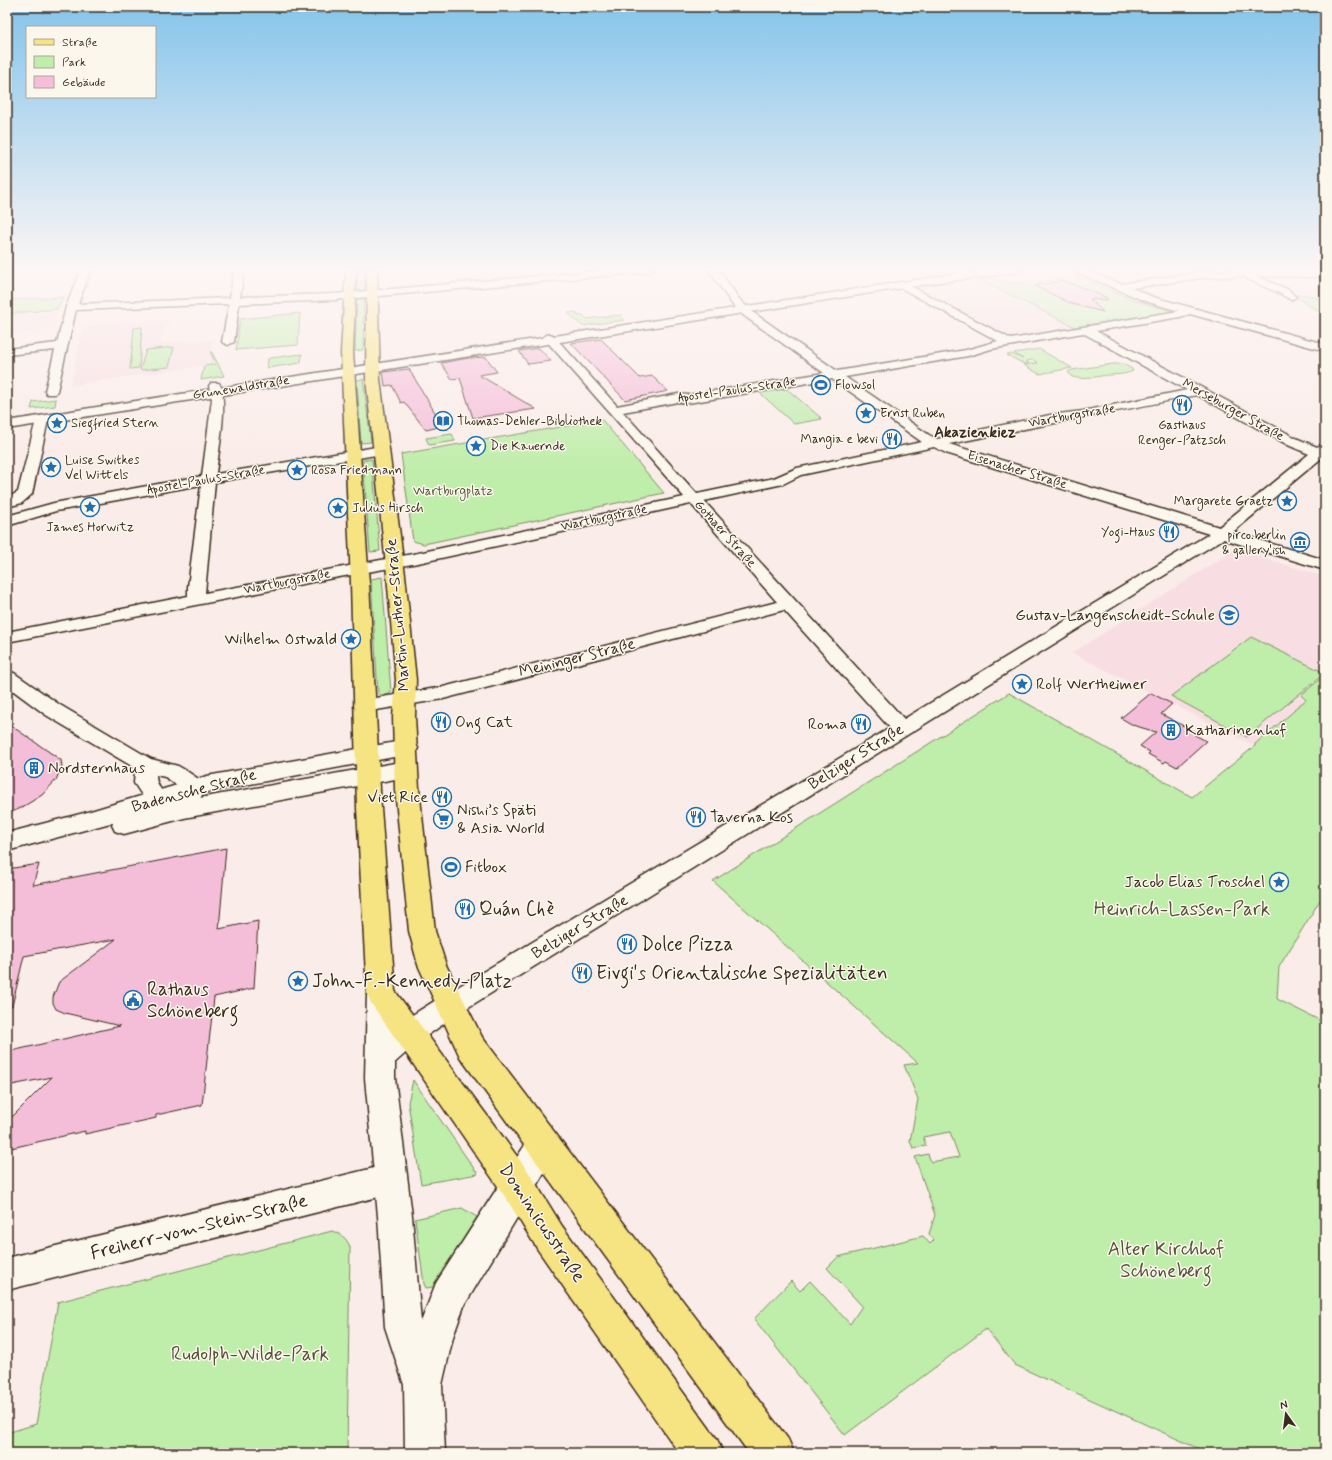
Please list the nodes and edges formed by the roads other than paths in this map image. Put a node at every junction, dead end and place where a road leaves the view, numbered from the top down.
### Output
1 (63, 337) edge
2 (229, 337) edge
3 (348, 337) edge
4 (373, 337) edge
5 (556, 337) edge
6 (782, 337) edge
7 (999, 337) edge
8 (1044, 337) edge
9 (1098, 337) edge
10 (1286, 337) edge
11 (550, 338) junction
12 (228, 342) dead end
13 (1010, 343) junction
14 (61, 346) junction
15 (1325, 348) edge
16 (7, 352) edge
17 (373, 363) junction
18 (347, 367) junction
19 (834, 375) junction
20 (216, 389) junction
21 (51, 391) dead end
22 (1199, 391) junction
23 (614, 410) junction
24 (42, 420) junction
25 (7, 421) edge
26 (7, 425) edge
27 (934, 443) junction
28 (382, 450) junction
29 (1322, 450) edge
30 (352, 454) junction
31 (209, 479) junction
32 (694, 499) junction
33 (12, 501) edge
34 (32, 512) junction
35 (7, 521) edge
36 (1221, 533) junction
37 (394, 562) junction
38 (1325, 565) edge
39 (359, 569) junction
40 (197, 600) junction
41 (788, 604) junction
42 (7, 638) edge
43 (7, 677) edge
44 (405, 699) junction
45 (364, 706) junction
46 (902, 729) junction
47 (406, 758) junction
48 (145, 765) junction
49 (367, 765) junction
50 (195, 787) junction
51 (156, 799) junction
52 (184, 809) junction
53 (7, 842) edge
54 (380, 994) junction
55 (450, 1005) junction
56 (409, 1033) junction
57 (380, 1058) junction
58 (543, 1145) junction
59 (390, 1179) junction
60 (518, 1186) junction
61 (7, 1274) edge
62 (423, 1384) junction
63 (426, 1453) edge
64 (703, 1453) edge
65 (774, 1453) edge

1 - 14 street
2 - 12 street
3 - 18 main road
4 - 17 main road, Martin-Luther-Straße
5 - 11 main road, Grunewaldstraße
6 - 19 street, Eisenacher Straße
7 - 13 street
8 - 13 street, Apostel-Paulus-Straße
9 - 22 street, Merseburger Straße
10 - 15 street
11 - 17 main road, Grunewaldstraße
11 - 23 street, Gothaer Straße
13 - 19 street, Apostel-Paulus-Straße
14 - 16 street
14 - 21 street
17 - 18 main road, Grunewaldstraße
17 - 28 main road, Martin-Luther-Straße
18 - 20 main road, Grunewaldstraße
18 - 30 main road
19 - 23 street, Apostel-Paulus-Straße
19 - 27 street, Eisenacher Straße
20 - 24 main road, Grunewaldstraße
20 - 25 main road, Grunewaldstraße
20 - 31 street
22 - 27 street, Wartburgstraße
22 - 29 street, Merseburger Straße
23 - 32 street, Gothaer Straße
24 - 26 main road, Grunewaldstraße
24 - 33 street
27 - 32 street, Wartburgstraße
27 - 36 street, Eisenacher Straße
28 - 30 street, Apostel-Paulus-Straße
28 - 37 main road, Martin-Luther-Straße
29 - 36 street, Belziger Straße
30 - 31 street, Apostel-Paulus-Straße
30 - 39 main road
31 - 34 street, Apostel-Paulus-Straße
31 - 40 street
32 - 37 street, Wartburgstraße
32 - 41 street, Gothaer Straße
33 - 34 street
34 - 35 street, Apostel-Paulus-Straße
36 - 38 street, Eisenacher Straße
36 - 46 street, Belziger Straße
37 - 39 street, Wartburgstraße
37 - 44 main road, Martin-Luther-Straße
39 - 40 street, Wartburgstraße
39 - 45 main road
40 - 42 street, Wartburgstraße
41 - 44 street, Meininger Straße
41 - 46 street, Gothaer Straße
43 - 48 street
44 - 45 street, Meininger Straße
44 - 47 main road, Martin-Luther-Straße
45 - 49 main road
46 - 55 street, Belziger Straße
47 - 49 main road, Badensche Straße
47 - 55 main road, Martin-Luther-Straße
48 - 50 street
48 - 51 street
49 - 50 main road, Badensche Straße
49 - 52 main road, Badensche Straße
49 - 54 main road
50 - 51 main road, Badensche Straße
50 - 52 street
51 - 52 street
51 - 53 main road, Badensche Straße
52 - 53 main road, Badensche Straße
54 - 56 main road, Dominicusstraße
54 - 57 main road
55 - 56 street, Belziger Straße
55 - 58 main road
56 - 57 street, Belziger Straße
56 - 60 main road, Dominicusstraße
57 - 59 main road
58 - 60 main road
58 - 65 main road
59 - 61 street, Freiherr-vom-Stein-Straße
59 - 62 main road
60 - 62 main road
60 - 64 main road, Dominicusstraße
62 - 63 main road

